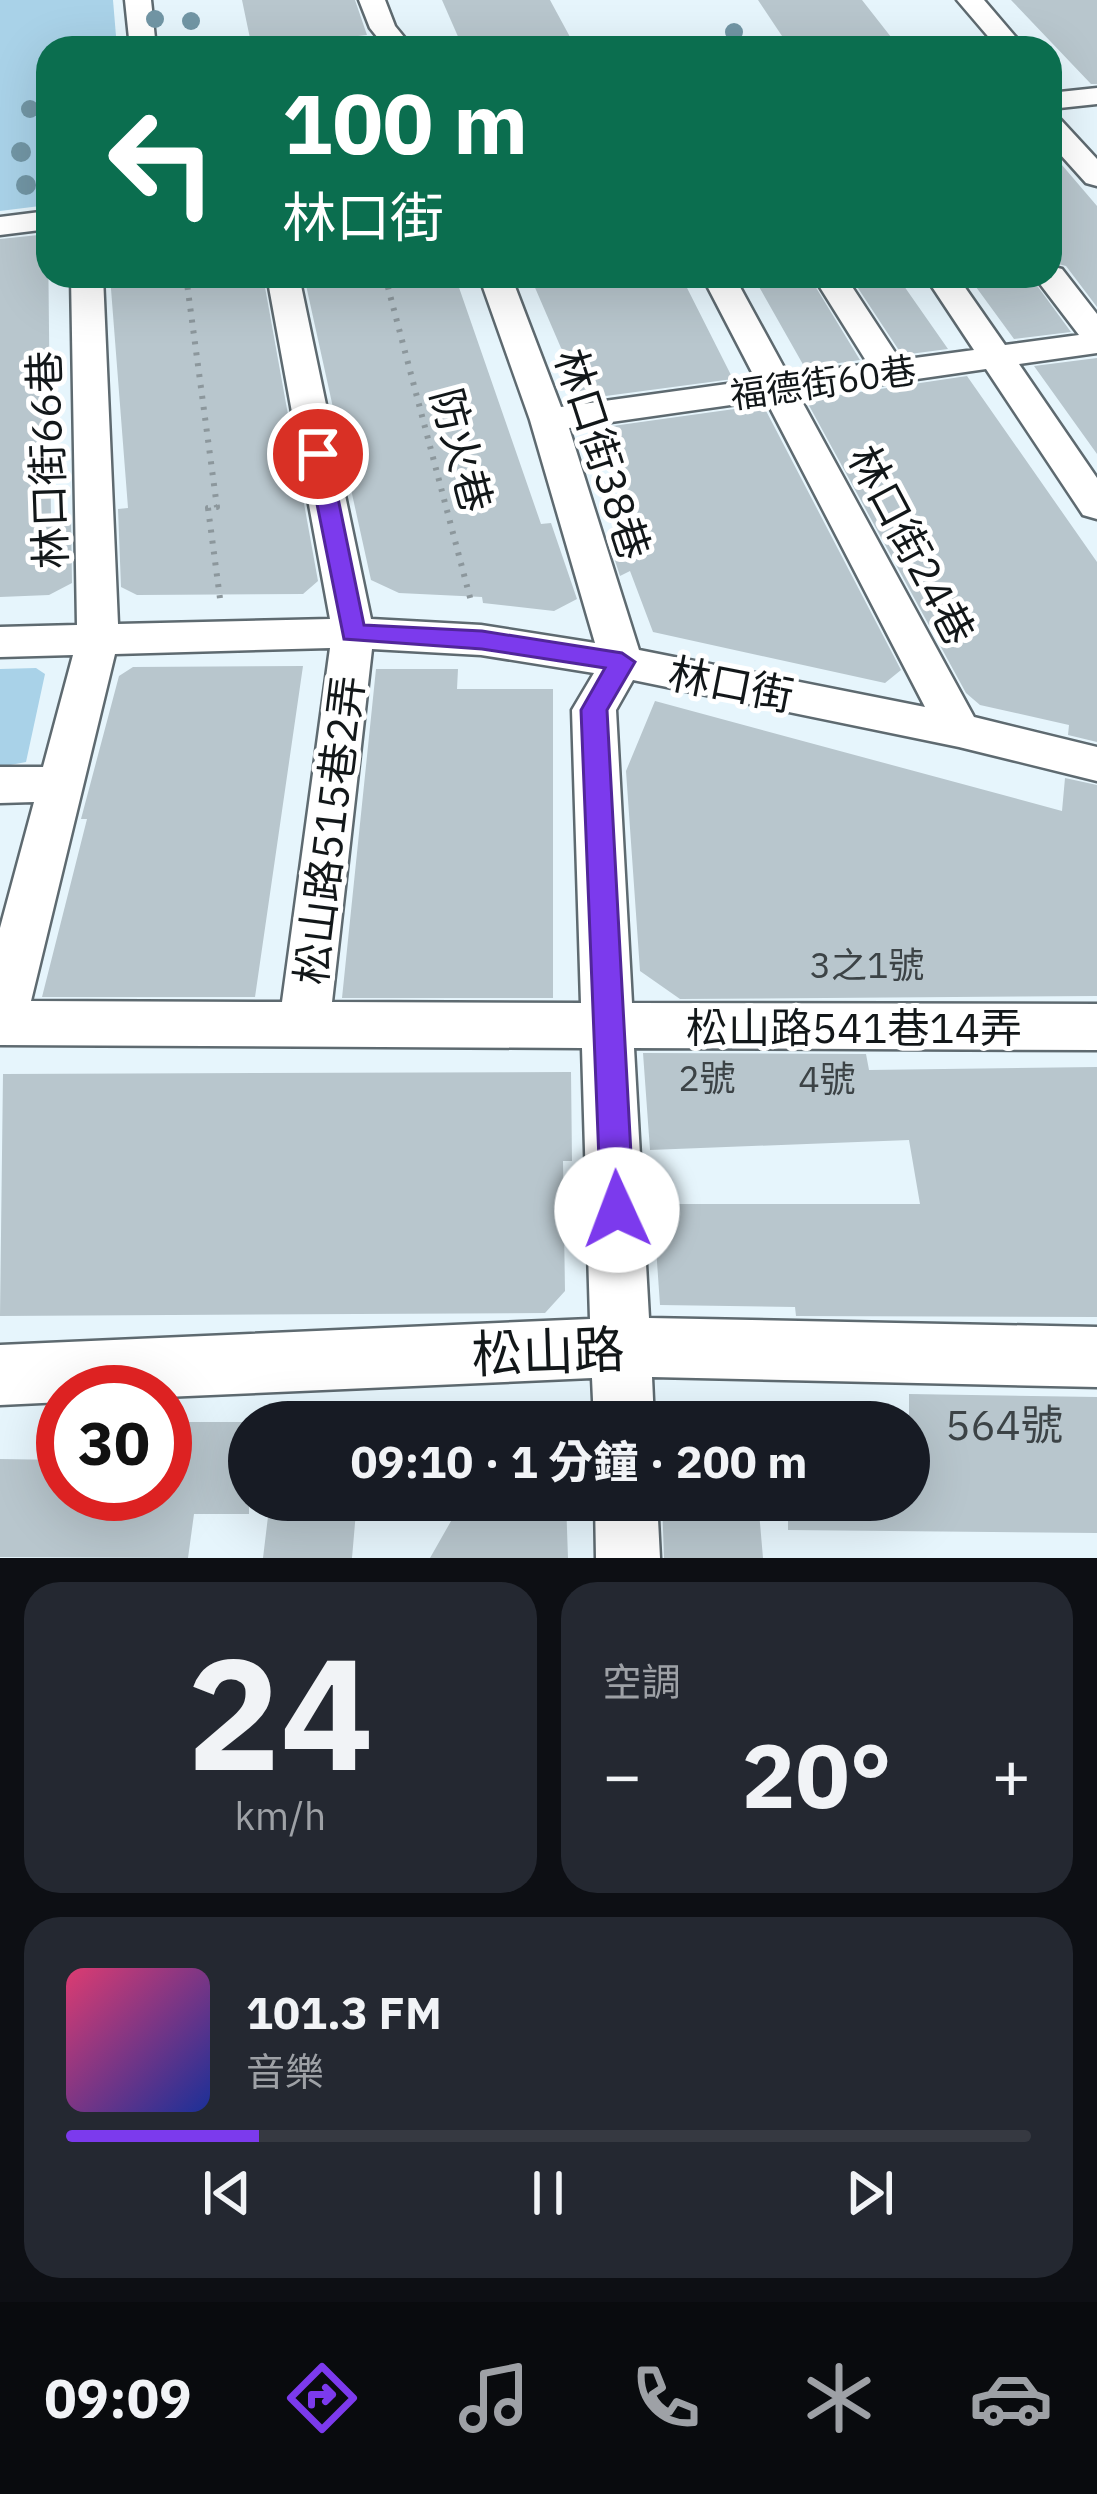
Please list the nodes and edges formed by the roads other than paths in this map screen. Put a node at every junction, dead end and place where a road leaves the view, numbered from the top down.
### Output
1 (138, 0) edge
2 (372, 0) edge
3 (939, 0) edge
4 (970, 0) edge
5 (142, 36) edge
6 (390, 36) edge
7 (970, 36) edge
8 (1002, 36) edge
9 (1097, 96) edge
10 (1062, 102) edge
11 (1062, 112) edge
12 (1062, 120) edge
13 (1097, 140) edge
14 (1097, 177) edge
15 (36, 222) edge
16 (0, 226) edge
17 (87, 288) edge
18 (285, 288) edge
19 (498, 288) edge
20 (724, 288) edge
21 (837, 288) edge
22 (949, 288) edge
23 (1059, 288) edge
24 (1097, 340) edge
25 (998, 357) junction
26 (890, 372) junction
27 (779, 389) junction
28 (548, 420) junction
29 (1097, 506) edge
30 (353, 633) junction
31 (98, 640) junction
32 (0, 642) edge
33 (622, 662) junction
34 (958, 730) junction
35 (1097, 764) edge
36 (59, 784) junction
37 (0, 785) edge
38 (0, 1023) edge
39 (304, 1027) junction
40 (611, 1027) junction
41 (1097, 1027) edge
42 (622, 1347) junction
43 (1097, 1357) edge
44 (0, 1375) edge
45 (623, 1401) edge
46 (627, 1521) edge
47 (628, 1558) edge

1 - 5 street
2 - 6 street
3 - 7 street
4 - 8 street
9 - 10 street
11 - 13 street
12 - 14 street
15 - 16 street
17 - 31 street, 林口街66巷
18 - 30 street, 松山路515巷2弄
19 - 28 street, 林口街38巷
20 - 27 street, 林口街24巷
21 - 26 street
22 - 25 street
23 - 24 street
24 - 25 street, 福德街60巷
25 - 26 street, 福德街60巷
25 - 29 street
26 - 27 street, 福德街60巷
27 - 28 street, 福德街60巷
27 - 34 street, 林口街24巷
28 - 33 street, 林口街38巷
30 - 31 street, 林口街
30 - 33 street, 林口街
30 - 39 street, 松山路515巷2弄
31 - 32 street, 林口街
31 - 36 street, 林口街66巷
33 - 34 street, 林口街
33 - 40 street
34 - 35 street, 林口街
36 - 37 street
36 - 38 street, 林口街66巷
38 - 39 street, 松山路515巷2弄
39 - 40 street, 松山路515巷2弄
40 - 41 street, 松山路541巷14弄
40 - 42 street
42 - 43 street, 松山路
42 - 44 street, 松山路
42 - 45 street
46 - 47 street

